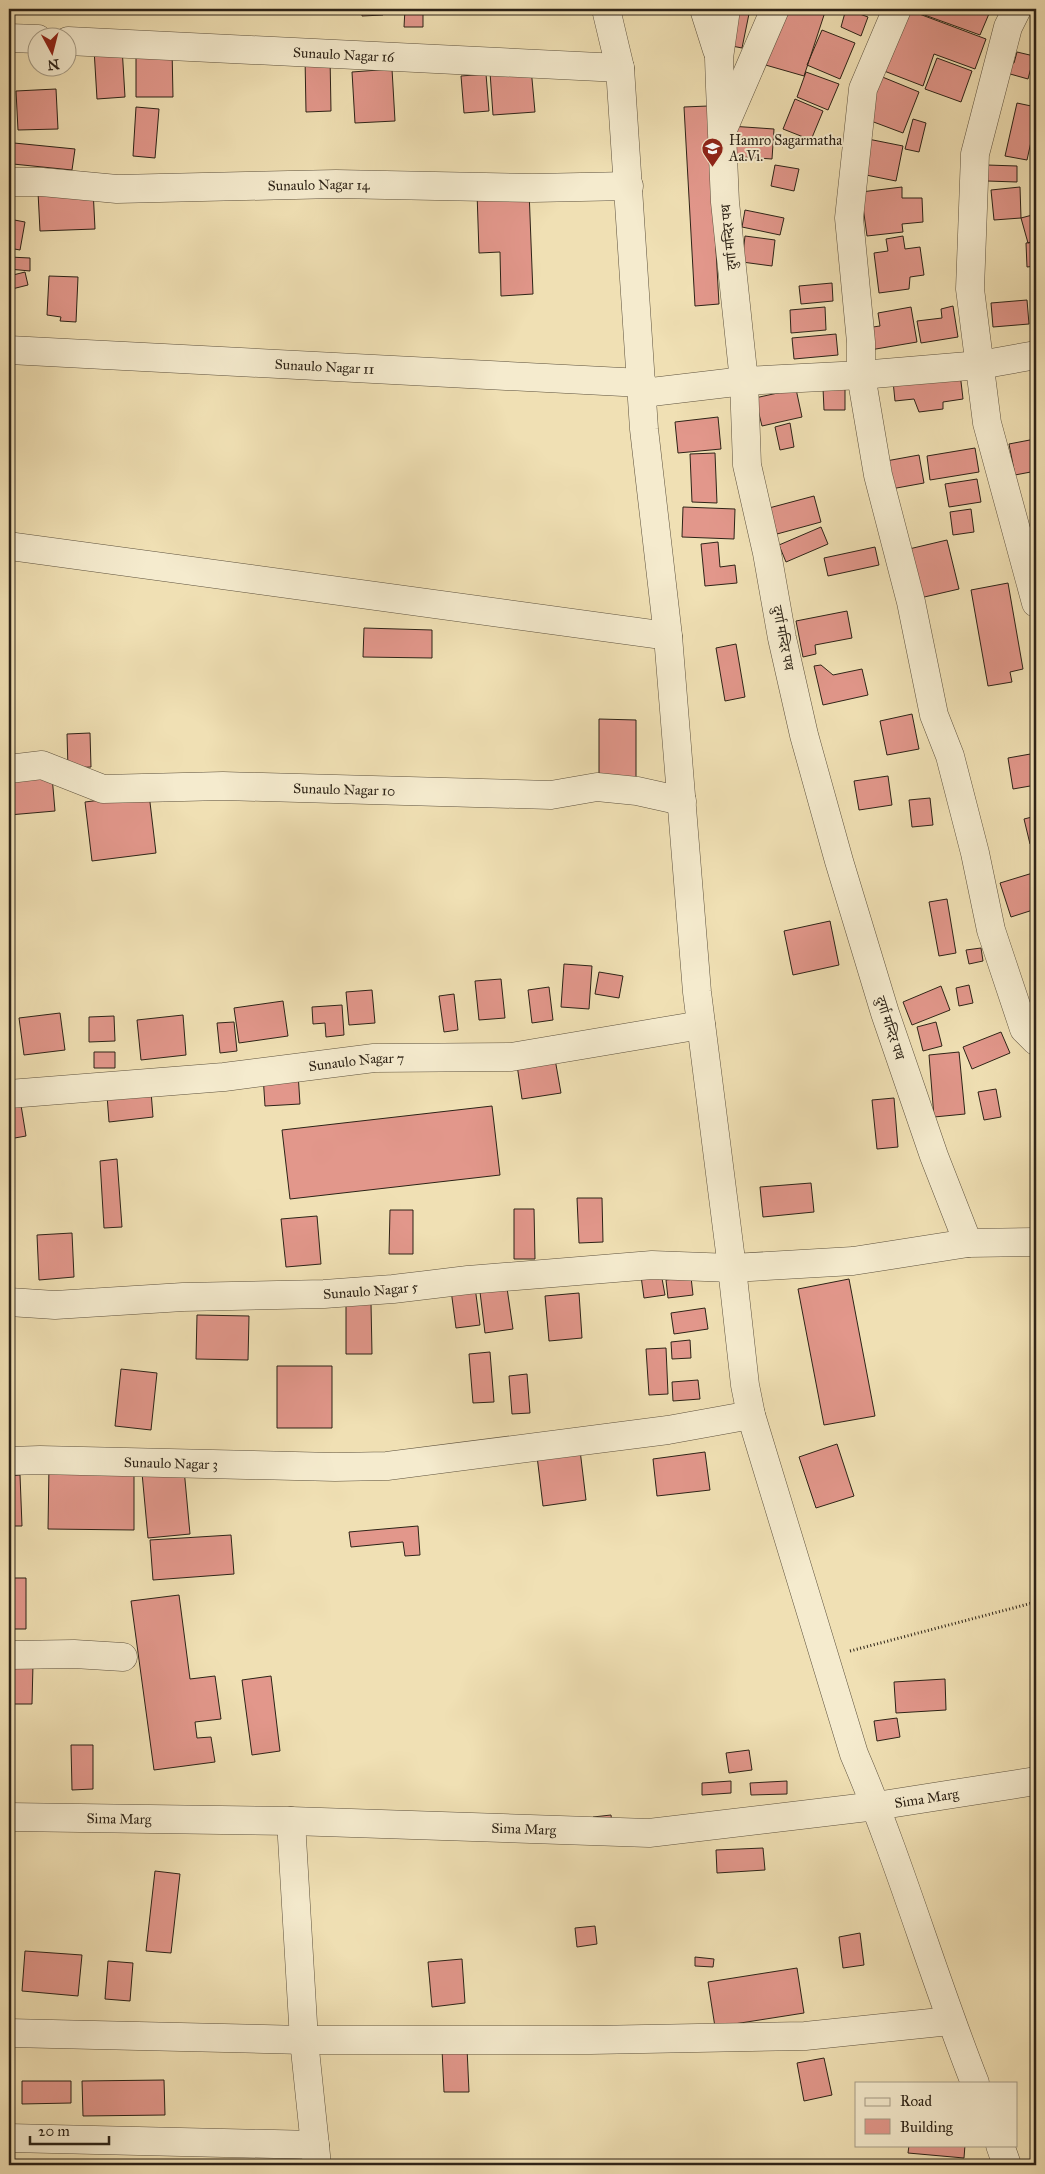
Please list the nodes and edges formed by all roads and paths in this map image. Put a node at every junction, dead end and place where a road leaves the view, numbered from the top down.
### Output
1 (606, 9) edge
2 (704, 9) edge
3 (726, 9) edge
4 (775, 9) edge
5 (897, 9) edge
6 (1017, 9) edge
7 (9, 38) edge
8 (28, 39) edge
9 (78, 41) edge
10 (719, 58) junction
11 (620, 68) junction
12 (722, 131) junction
13 (9, 182) edge
14 (629, 186) junction
15 (9, 350) edge
16 (1036, 355) edge
17 (980, 365) junction
18 (861, 375) junction
19 (744, 381) junction
20 (642, 388) junction
21 (9, 546) edge
22 (1036, 603) edge
23 (668, 636) junction
24 (9, 769) edge
25 (682, 801) junction
26 (701, 1025) junction
27 (1036, 1042) edge
28 (9, 1094) edge
29 (1036, 1242) edge
30 (968, 1243) junction
31 (732, 1268) junction
32 (9, 1302) edge
33 (751, 1414) junction
34 (9, 1461) edge
35 (1036, 1602) edge
36 (9, 1655) edge
37 (123, 1657) dead end
38 (826, 1657) junction
39 (1036, 1781) edge
40 (876, 1806) junction
41 (9, 1817) edge
42 (291, 1821) junction
43 (950, 2021) junction
44 (9, 2033) edge
45 (304, 2040) junction
46 (975, 2082) edge
47 (9, 2138) edge
48 (1000, 2146) edge
49 (316, 2155) edge
50 (1008, 2165) edge

1 - 11 street
2 - 10 street
3 - 10 street, दुर्गा मन्दिर पथ
4 - 12 street
5 - 18 street
6 - 17 street
7 - 8 street
9 - 11 street, Sunaulo Nagar 16
10 - 12 street, दुर्गा मन्दिर पथ
11 - 14 street
12 - 19 street, दुर्गा मन्दिर पथ
13 - 14 street, Sunaulo Nagar 14
14 - 20 street
15 - 20 street, Sunaulo Nagar 11
16 - 17 street, Sunaulo Nagar 11
17 - 18 street, Sunaulo Nagar 11
17 - 22 street
18 - 19 street, Sunaulo Nagar 11
18 - 27 street
19 - 20 street, Sunaulo Nagar 11
19 - 30 street, दुर्गा मन्दिर पथ
20 - 23 street
21 - 23 street
23 - 25 street
24 - 25 street, Sunaulo Nagar 10
25 - 26 street
26 - 28 street, Sunaulo Nagar 7
26 - 31 street
29 - 30 street, Sunaulo Nagar 5
30 - 31 street, Sunaulo Nagar 5
31 - 32 street, Sunaulo Nagar 5
31 - 33 street
33 - 34 street, Sunaulo Nagar 3
33 - 38 street
35 - 38 path
36 - 37 street
38 - 40 street
39 - 40 street, Sima Marg
40 - 42 street, Sima Marg
40 - 43 street
41 - 42 street, Sima Marg
42 - 45 street
43 - 45 street
43 - 46 street
44 - 45 street
45 - 49 street
47 - 49 street
48 - 50 street

